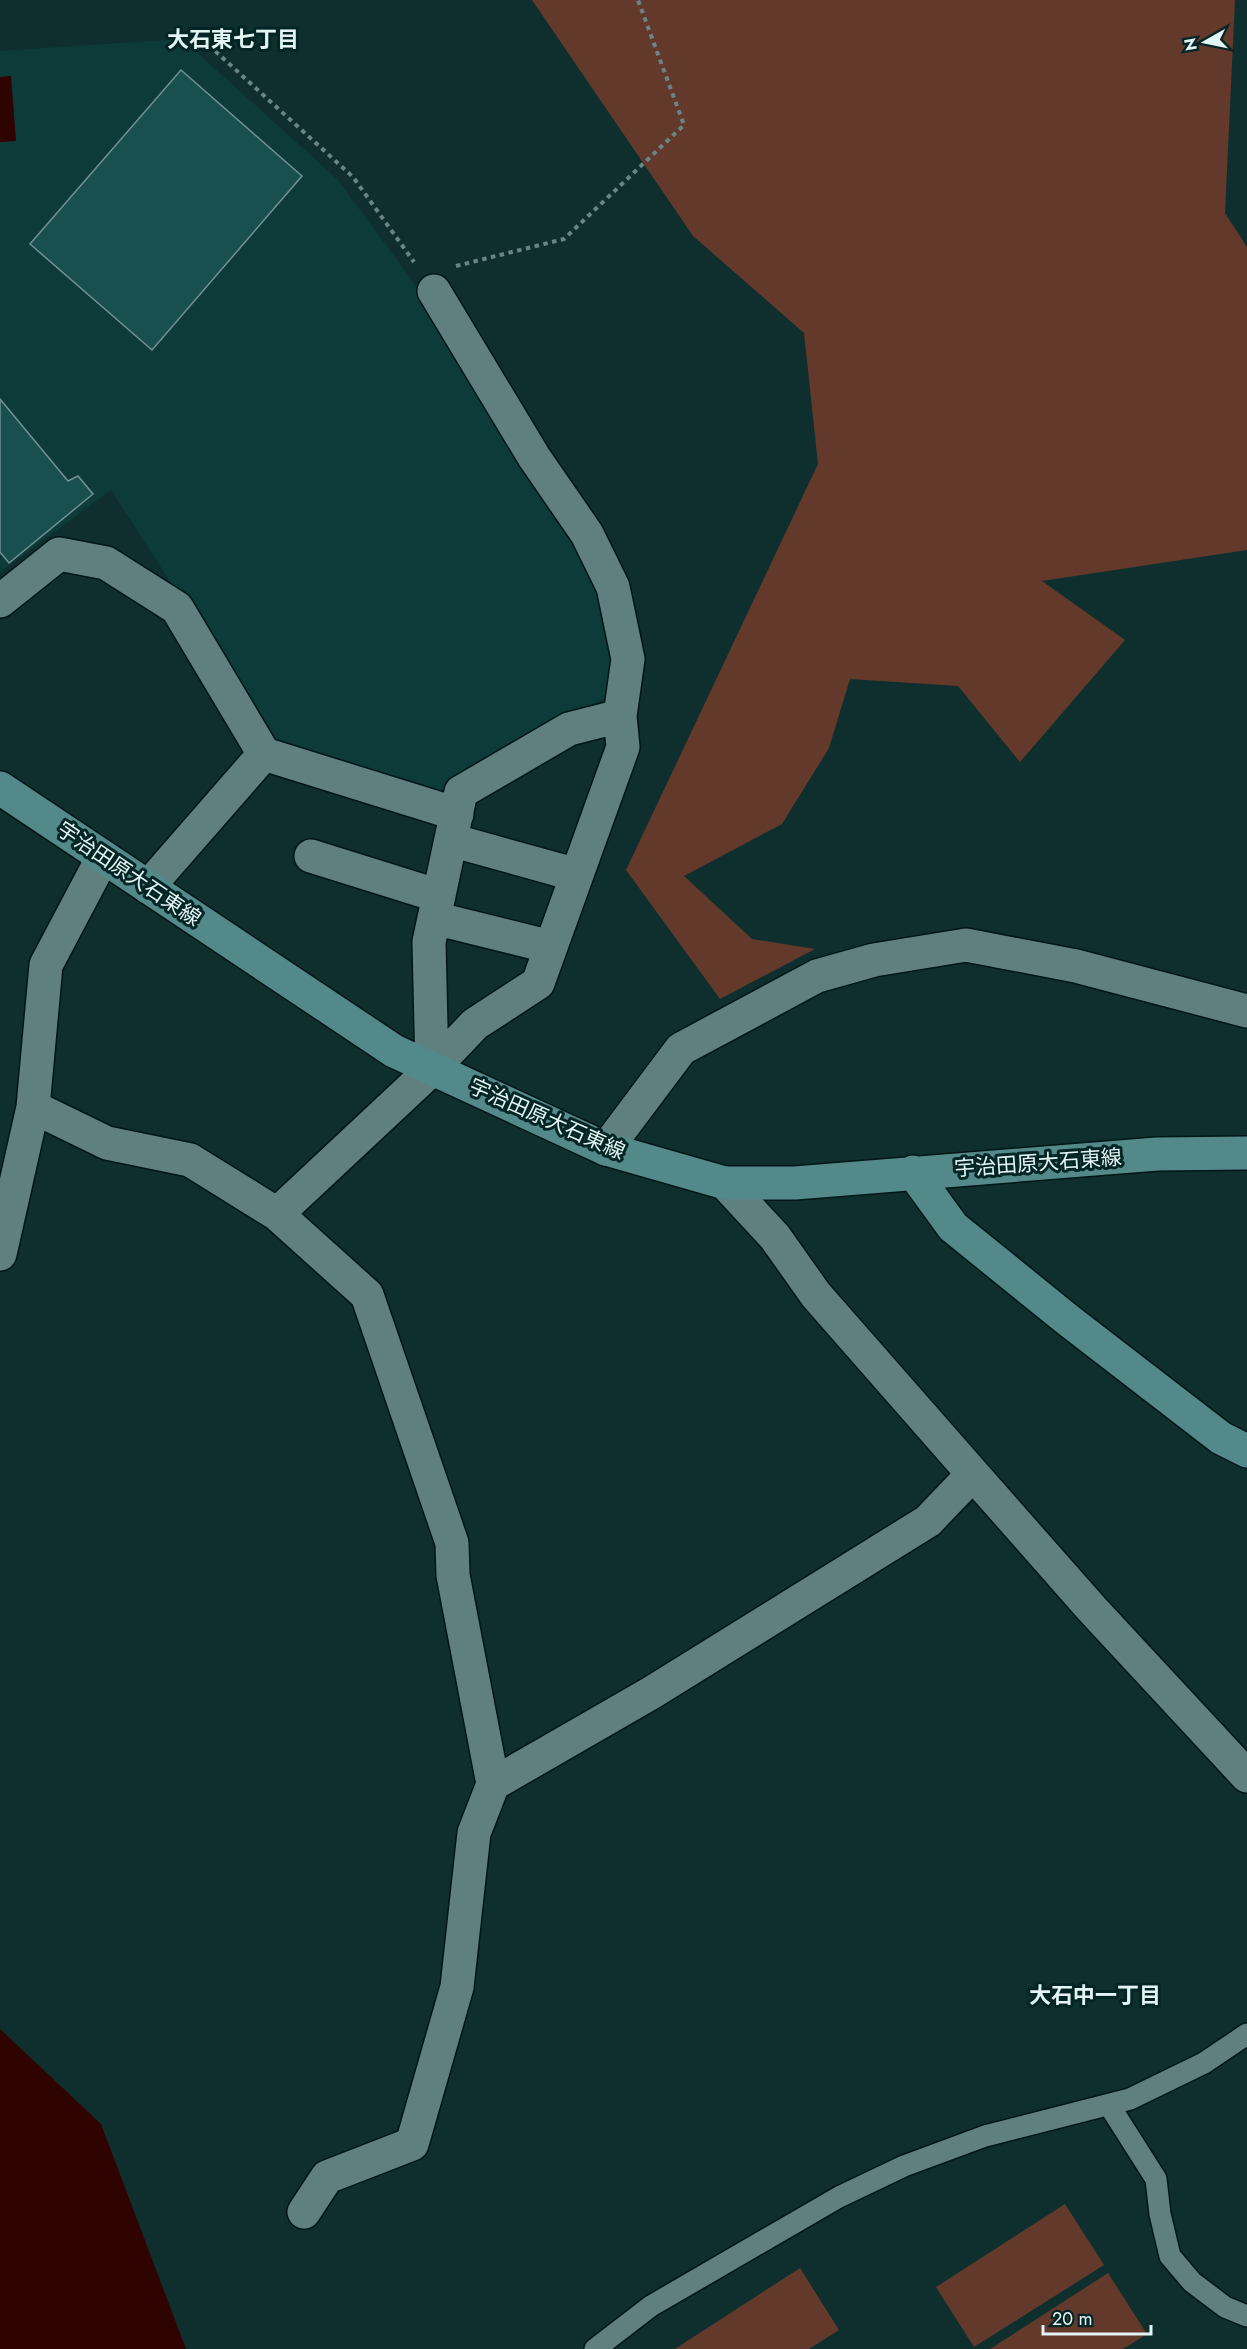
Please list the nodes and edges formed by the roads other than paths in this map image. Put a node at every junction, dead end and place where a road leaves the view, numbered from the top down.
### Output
1 (434, 291) road end
2 (0, 600) edge
3 (620, 716) junction
4 (264, 754) junction
5 (0, 788) edge
6 (454, 827) junction
7 (311, 856) dead end
8 (103, 857) junction
9 (577, 874) junction
10 (148, 887) junction
11 (437, 907) junction
12 (551, 947) junction
13 (1247, 1011) edge
14 (432, 1069) junction
15 (33, 1107) junction
16 (606, 1149) junction
17 (1247, 1153) edge
18 (913, 1172) junction
19 (725, 1182) junction
20 (278, 1214) junction
21 (0, 1254) edge
22 (1247, 1451) edge
23 (973, 1474) junction
24 (1247, 1776) edge
25 (493, 1784) junction
26 (1247, 2034) edge
27 (1108, 2105) junction
28 (304, 2212) dead end
29 (1247, 2316) edge
30 (595, 2349) edge

1 - 3 street
2 - 4 street
3 - 6 street
3 - 9 street
4 - 6 street
4 - 10 street
5 - 8 main road, 宇治田原大石東線
6 - 9 street
6 - 11 street
7 - 11 street
8 - 10 main road, 宇治田原大石東線
8 - 15 street
9 - 12 street
10 - 14 main road, 宇治田原大石東線
11 - 12 street
11 - 14 street
12 - 14 street
13 - 16 street
14 - 16 main road, 宇治田原大石東線
14 - 20 street
15 - 20 street
15 - 21 street
16 - 19 main road, 宇治田原大石東線
17 - 18 main road, 宇治田原大石東線
18 - 19 main road, 宇治田原大石東線
18 - 22 main road
19 - 23 street
20 - 25 street
23 - 24 street
23 - 25 street
25 - 28 street
26 - 27 lane
27 - 29 lane
27 - 30 lane

